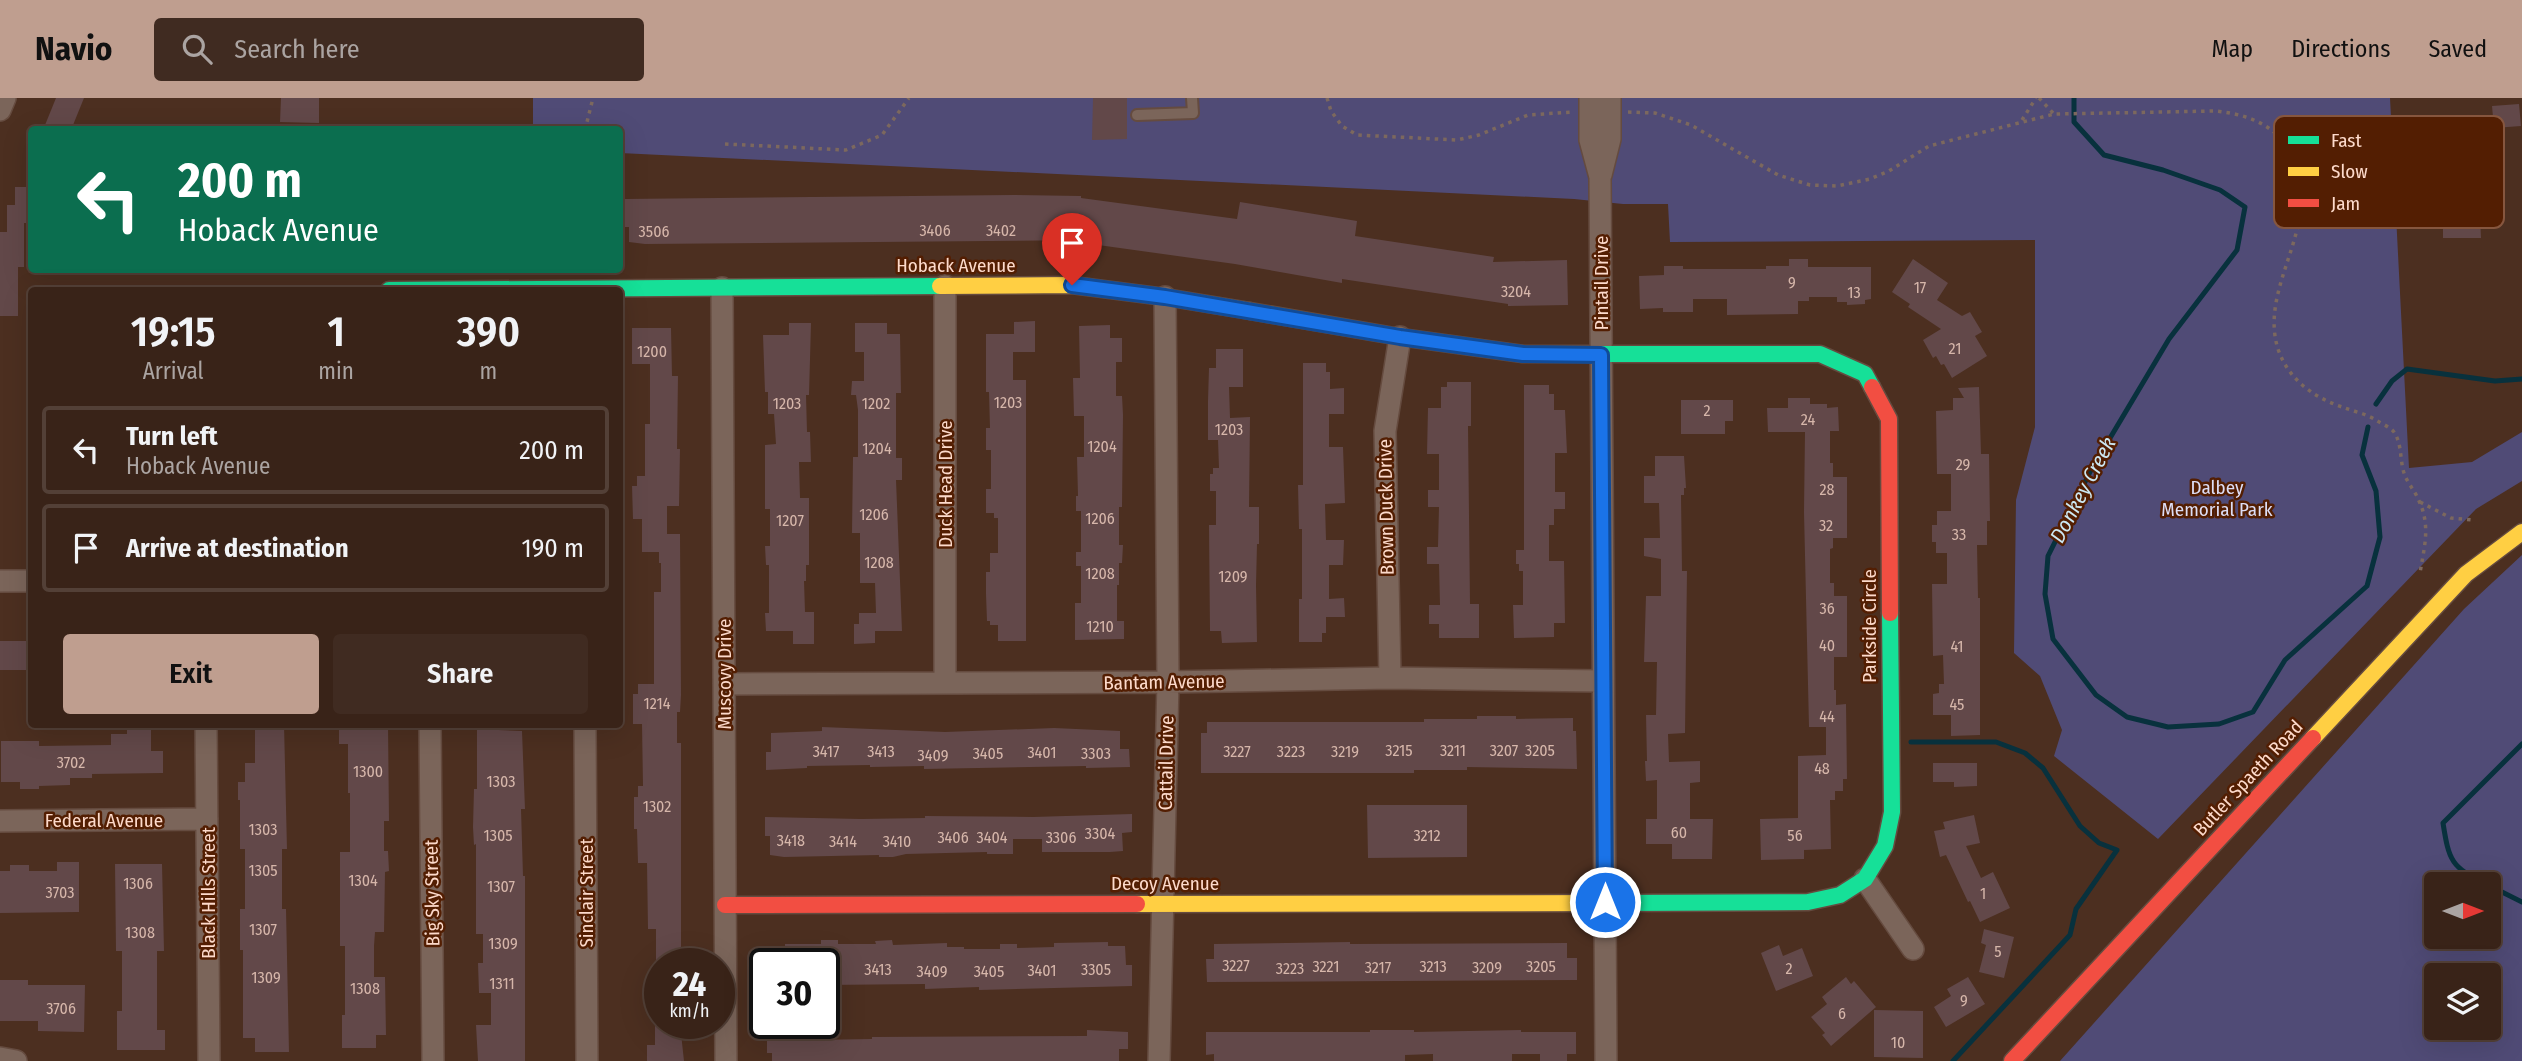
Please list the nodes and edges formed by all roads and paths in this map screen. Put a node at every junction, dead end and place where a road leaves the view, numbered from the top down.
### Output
1 (5, 98) edge
2 (593, 98) edge
3 (909, 98) edge
4 (1192, 98) edge
5 (1327, 98) edge
6 (2037, 98) edge
7 (1585, 105) edge
8 (1614, 105) edge
9 (0, 110) edge
10 (2054, 114) junction
11 (1136, 115) dead end
12 (2021, 122) junction
13 (586, 126) edge
14 (2274, 133) edge
15 (725, 144) dead end
16 (1600, 177) junction
17 (2296, 228) edge
18 (945, 286) junction
19 (722, 288) junction
20 (623, 289) edge
21 (1165, 297) junction
22 (1400, 337) junction
23 (1601, 355) junction
24 (2420, 502) junction
25 (2472, 520) dead end
26 (2522, 532) edge
27 (2420, 573) dead end
28 (0, 581) edge
29 (28, 581) edge
30 (1390, 678) junction
31 (1603, 681) junction
32 (1168, 682) junction
33 (946, 683) junction
34 (724, 684) junction
35 (206, 728) edge
36 (430, 728) edge
37 (585, 728) edge
38 (207, 819) junction
39 (0, 821) edge
40 (1865, 879) junction
41 (1605, 902) junction
42 (1163, 904) junction
43 (725, 905) junction
44 (1913, 949) dead end
45 (0, 1058) edge
46 (16, 1061) edge
47 (209, 1061) edge
48 (433, 1061) edge
49 (587, 1061) edge
50 (726, 1061) edge
51 (1159, 1061) edge
52 (1605, 1061) edge
53 (2012, 1061) edge

1 - 9 street
2 - 13 path
3 - 15 path
4 - 11 lane
5 - 7 path
6 - 10 path
6 - 12 path
7 - 16 street, Pintail Drive
8 - 12 path
8 - 16 street, Pintail Drive
10 - 12 path
10 - 14 path
16 - 23 street, Pintail Drive
17 - 24 path
18 - 19 street, Hoback Avenue
18 - 21 street, Hoback Avenue
18 - 33 street, Duck Head Drive
19 - 20 street, Hoback Avenue
19 - 34 street, Muscovy Drive
21 - 22 street, Hoback Avenue
21 - 32 street, Cattail Drive
22 - 23 street, Hoback Avenue
22 - 30 street, Brown Duck Drive
23 - 31 street, Pintail Drive
23 - 40 street, Parkside Circle
24 - 25 path
24 - 27 path
26 - 53 street, Butler Spaeth Road
28 - 29 street
30 - 31 street, Bantam Avenue
30 - 32 street, Bantam Avenue
31 - 41 street, Pintail Drive
32 - 33 street, Bantam Avenue
32 - 42 street, Cattail Drive
33 - 34 street, Bantam Avenue
34 - 43 street, Muscovy Drive
35 - 38 street, Black Hills Street
36 - 48 street, Big Sky Street
37 - 49 street, Sinclair Street
38 - 39 street, Federal Avenue
38 - 47 street, Black Hills Street
40 - 41 street, Parkside Circle
40 - 44 street
41 - 42 street, Decoy Avenue
41 - 52 street, Pintail Drive
42 - 43 street, Decoy Avenue
42 - 51 street, Cattail Drive
43 - 50 street, Muscovy Drive
45 - 46 street

